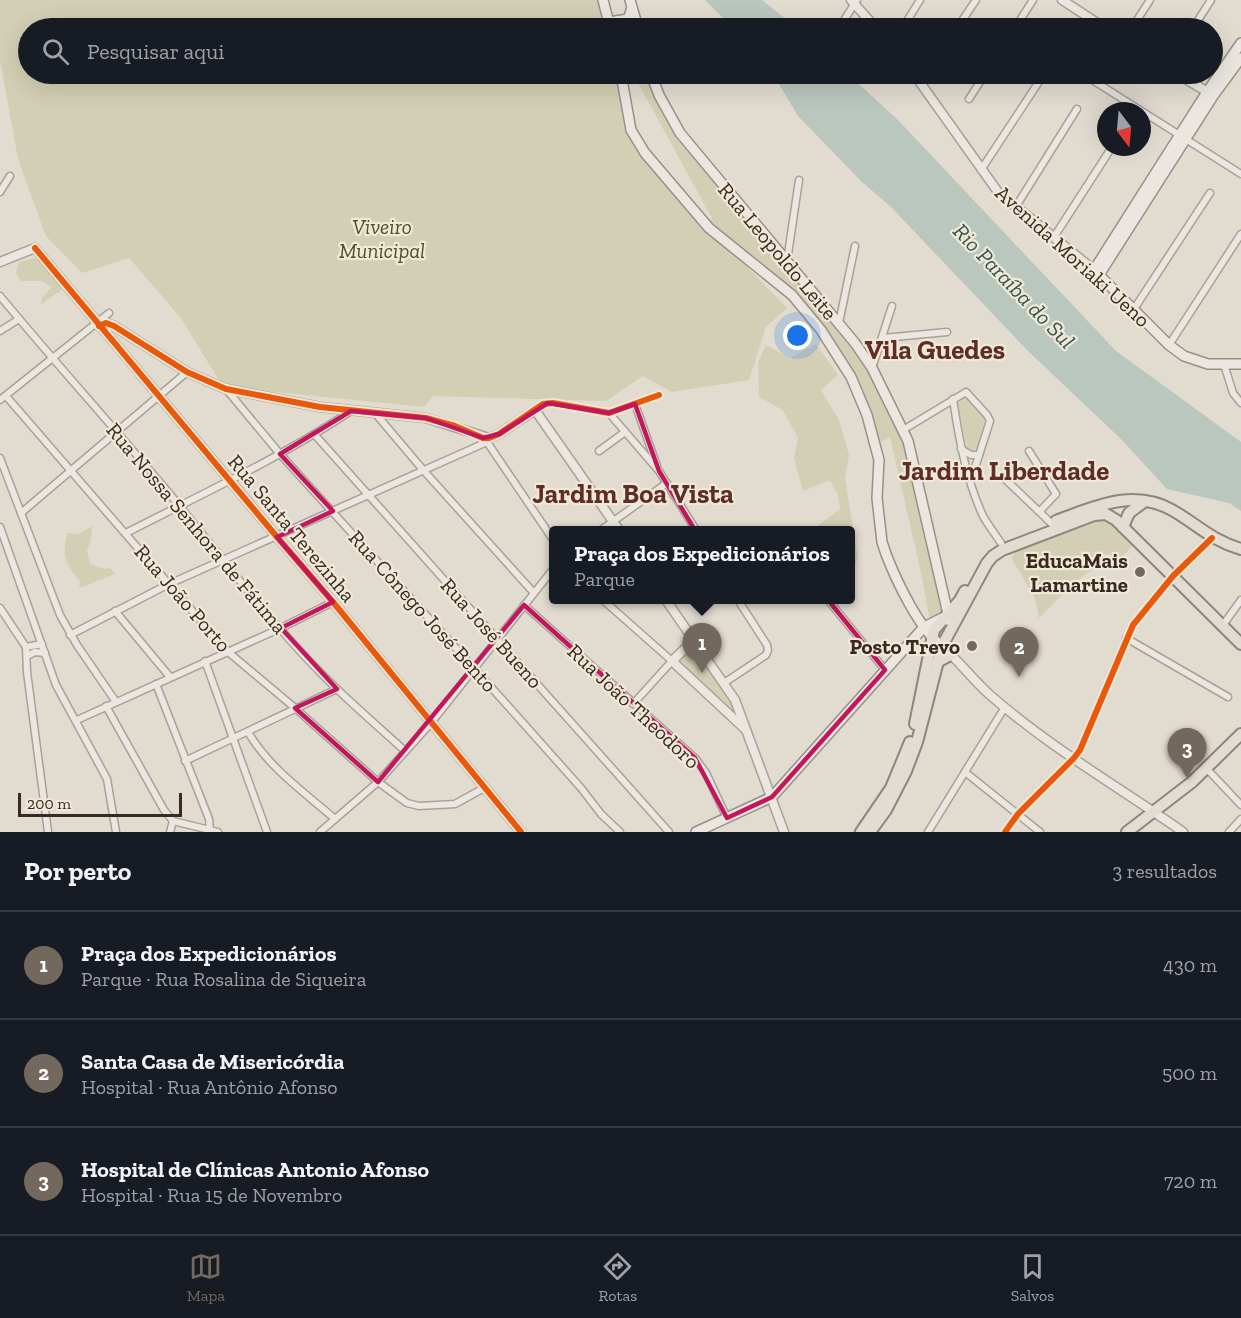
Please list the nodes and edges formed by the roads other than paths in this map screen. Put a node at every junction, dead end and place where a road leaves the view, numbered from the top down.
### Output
1 (603, 0) edge
2 (920, 0) edge
3 (976, 0) edge
4 (1033, 0) edge
5 (1062, 0) edge
6 (1150, 0) edge
7 (1211, 0) edge
8 (854, 1) edge
9 (609, 18) edge
10 (845, 18) edge
11 (868, 18) edge
12 (909, 18) edge
13 (964, 18) edge
14 (1021, 18) edge
15 (1090, 18) edge
16 (1138, 18) edge
17 (1199, 18) edge
18 (1241, 43) edge
19 (1241, 58) edge
20 (1223, 73) edge
21 (1223, 79) edge
22 (623, 84) edge
23 (655, 84) edge
24 (921, 84) edge
25 (979, 84) edge
26 (1037, 84) edge
27 (1099, 84) edge
28 (1194, 84) edge
29 (1216, 84) edge
30 (1219, 84) edge
31 (1210, 94) junction
32 (969, 99) dead end
33 (1077, 109) dead end
34 (1183, 137) junction
35 (1106, 156) edge
36 (981, 170) junction
37 (1241, 174) edge
38 (10, 176) dead end
39 (799, 180) dead end
40 (0, 192) edge
41 (1210, 193) dead end
42 (1015, 208) junction
43 (1241, 234) edge
44 (1054, 237) junction
45 (855, 246) dead end
46 (787, 261) junction
47 (0, 262) edge
48 (1096, 272) junction
49 (0, 296) edge
50 (892, 306) dead end
51 (1134, 309) junction
52 (109, 313) dead end
53 (19, 319) junction
54 (839, 323) junction
55 (98, 324) junction
56 (0, 331) edge
57 (947, 332) dead end
58 (883, 338) junction
59 (1169, 345) junction
60 (51, 359) junction
61 (1224, 364) junction
62 (1241, 364) edge
63 (872, 368) junction
64 (187, 372) junction
65 (226, 389) junction
66 (160, 395) junction
67 (659, 395) dead end
68 (3, 398) edge
69 (953, 399) junction
70 (1241, 403) edge
71 (635, 404) junction
72 (535, 410) junction
73 (351, 411) junction
74 (375, 412) junction
75 (609, 413) junction
76 (903, 430) junction
77 (116, 431) junction
78 (625, 432) junction
79 (315, 435) junction
80 (488, 440) junction
81 (961, 448) junction
82 (599, 451) dead end
83 (1029, 451) dead end
84 (280, 454) junction
85 (979, 455) junction
86 (0, 458) edge
87 (71, 470) junction
88 (424, 471) junction
89 (659, 471) junction
90 (1004, 478) dead end
91 (229, 480) junction
92 (971, 480) junction
93 (667, 483) junction
94 (368, 496) junction
95 (1145, 501) junction
96 (180, 506) junction
97 (333, 511) junction
98 (1040, 511) junction
99 (21, 513) junction
100 (613, 522) junction
101 (1051, 523) junction
102 (608, 526) edge
103 (616, 526) edge
104 (693, 526) edge
105 (1123, 527) junction
106 (0, 528) edge
107 (126, 533) junction
108 (549, 533) edge
109 (277, 537) junction
110 (1212, 538) junction
111 (1001, 543) junction
112 (1241, 549) edge
113 (224, 560) junction
114 (549, 574) edge
115 (1173, 576) junction
116 (169, 584) junction
117 (534, 593) junction
118 (1241, 600) edge
119 (333, 602) junction
120 (608, 604) edge
121 (669, 604) edge
122 (741, 604) edge
123 (831, 604) edge
124 (524, 605) junction
125 (0, 608) edge
126 (115, 612) junction
127 (946, 615) junction
128 (1223, 625) junction
129 (924, 627) junction
130 (281, 628) junction
131 (949, 632) junction
132 (70, 635) junction
133 (498, 638) junction
134 (1126, 638) junction
135 (932, 639) junction
136 (694, 640) junction
137 (42, 644) junction
138 (1241, 644) edge
139 (942, 646) junction
140 (26, 647) junction
141 (226, 651) junction
142 (45, 652) junction
143 (952, 654) junction
144 (27, 656) junction
145 (205, 661) junction
146 (672, 661) junction
147 (937, 662) junction
148 (474, 668) junction
149 (885, 670) junction
150 (170, 677) junction
151 (724, 683) junction
152 (156, 684) junction
153 (337, 689) junction
154 (1228, 698) dead end
155 (116, 702) junction
156 (633, 704) junction
157 (106, 706) junction
158 (1005, 707) junction
159 (296, 708) junction
160 (77, 720) junction
161 (431, 723) junction
162 (748, 731) junction
163 (248, 732) junction
164 (1241, 734) edge
165 (233, 739) junction
166 (405, 751) junction
167 (1074, 758) junction
168 (185, 761) junction
169 (1207, 769) junction
170 (965, 772) junction
171 (378, 782) junction
172 (484, 788) junction
173 (772, 797) junction
174 (1241, 805) edge
175 (1152, 811) junction
176 (1018, 814) junction
177 (727, 818) junction
178 (335, 819) junction
179 (1241, 819) edge
180 (173, 821) junction
181 (210, 831) edge
182 (48, 832) edge
183 (116, 832) edge
184 (170, 832) edge
185 (218, 832) edge
186 (267, 832) edge
187 (320, 832) edge
188 (521, 832) edge
189 (620, 832) edge
190 (669, 832) edge
191 (696, 832) edge
192 (784, 832) edge
193 (861, 832) edge
194 (870, 832) edge
195 (928, 832) edge
196 (1005, 832) edge
197 (1040, 832) edge
198 (1127, 832) edge
199 (1183, 832) edge
200 (1229, 832) edge

1 - 9 main road
2 - 12 street
3 - 13 street
4 - 14 street
5 - 15 street
6 - 16 street
7 - 17 street
8 - 10 street
8 - 11 street
18 - 20 main road
19 - 21 main road
22 - 129 main road
23 - 46 main road, Rua Leopoldo Leite
24 - 36 street, Avenida Moriaki Ueno
25 - 32 street
26 - 36 street
27 - 34 street
28 - 31 street
29 - 31 main road
30 - 31 main road
31 - 34 main road
33 - 42 street
34 - 37 street
34 - 48 main road
35 - 44 street
36 - 42 street, Avenida Moriaki Ueno
38 - 40 street
39 - 46 street
41 - 51 street
42 - 44 street, Avenida Moriaki Ueno
43 - 59 street
44 - 48 street, Avenida Moriaki Ueno
45 - 54 street
46 - 54 main road, Rua Leopoldo Leite
47 - 55 street, Rua Santa Terezinha
48 - 51 main road, Avenida Moriaki Ueno
49 - 53 street, Rua Nossa Senhora de Fátima
50 - 58 street
51 - 59 main road, Avenida Moriaki Ueno
52 - 55 street
53 - 56 street
53 - 60 street, Rua Nossa Senhora de Fátima
54 - 63 main road, Rua Leopoldo Leite
55 - 60 street
55 - 64 street
55 - 66 street, Rua Santa Terezinha
57 - 58 street
58 - 63 street
59 - 61 main road, Avenida Moriaki Ueno
60 - 68 street
60 - 77 street, Rua Nossa Senhora de Fátima
61 - 62 main road, Avenida Moriaki Ueno
61 - 70 street
63 - 76 main road, Rua Leopoldo Leite
64 - 65 street
64 - 66 street
65 - 73 street
65 - 84 street, Rua Cônego José Bento
66 - 77 street
66 - 91 street, Rua Santa Terezinha
67 - 71 street
68 - 87 street, Rua João Porto
69 - 76 street
69 - 81 street
69 - 85 street
71 - 75 street
71 - 89 street
72 - 75 street
72 - 80 street
72 - 100 street
73 - 74 street
73 - 79 street
74 - 80 street
74 - 88 street
75 - 78 street
76 - 127 main road, Rua Leopoldo Leite
77 - 87 street
77 - 96 street, Rua Nossa Senhora de Fátima
78 - 82 street
78 - 89 street
79 - 84 street
79 - 94 street, Rua José Bueno
80 - 88 street
80 - 108 street
81 - 85 street
81 - 92 street
83 - 98 street
84 - 91 street
84 - 97 street, Rua Cônego José Bento
85 - 92 street
86 - 99 street
87 - 99 street
87 - 107 street, Rua João Porto
88 - 94 street
88 - 117 street
89 - 93 street
90 - 98 street
91 - 96 street
91 - 109 street, Rua Santa Terezinha
92 - 111 street
93 - 100 street
93 - 104 street
94 - 97 street
94 - 133 street, Rua José Bueno
95 - 101 main road
95 - 105 main road
95 - 110 main road
96 - 107 street
96 - 113 street, Rua Nossa Senhora de Fátima
97 - 109 street
97 - 148 street, Rua Cônego José Bento
98 - 101 street
99 - 132 street
100 - 102 street
100 - 103 street
101 - 111 main road
105 - 115 main road
105 - 131 main road
106 - 137 street
107 - 116 street, Rua João Porto
109 - 113 street
109 - 119 street, Rua Santa Terezinha
110 - 112 main road
110 - 115 street
111 - 127 main road
113 - 116 street
113 - 130 street, Rua Nossa Senhora de Fátima
114 - 117 street
115 - 128 main road
115 - 134 street
116 - 126 street
116 - 141 street, Rua João Porto
117 - 124 street
118 - 128 street
119 - 130 street
119 - 161 street, Rua Santa Terezinha
120 - 146 street
121 - 136 street
122 - 151 street
123 - 149 street
124 - 133 street
124 - 156 street, Rua João Theodoro
125 - 140 street
126 - 132 street
126 - 150 street
127 - 129 main road
127 - 131 main road, Rua Leopoldo Leite
127 - 135 main road
128 - 138 main road
129 - 135 main road
129 - 149 main road
130 - 141 street
130 - 153 street, Rua Nossa Senhora de Fátima
131 - 139 main road
132 - 155 street
133 - 148 street
133 - 190 street, Rua José Bueno
134 - 154 street
134 - 167 street
135 - 139 main road
135 - 193 main road
136 - 146 street
136 - 151 street
137 - 140 street
137 - 142 street
139 - 143 street
139 - 147 main road
140 - 144 street
141 - 145 street
141 - 159 street, Rua João Porto
142 - 144 street
142 - 160 street
143 - 147 main road
143 - 158 street
144 - 182 street
145 - 150 street
145 - 165 street
146 - 156 street
146 - 162 street
147 - 194 main road
148 - 161 street
148 - 189 street, Rua Cônego José Bento
149 - 173 main road
150 - 152 street
151 - 162 street
152 - 155 street
152 - 168 street
153 - 159 street
153 - 166 street, Rua Nossa Senhora de Fátima
155 - 157 street
156 - 177 street, Rua João Theodoro
157 - 160 street
157 - 180 street
158 - 167 street
158 - 170 street
159 - 163 street
159 - 171 street, Rua João Porto
160 - 183 street
161 - 166 street
161 - 172 street, Rua Santa Terezinha
162 - 173 street
163 - 165 street
163 - 178 street
164 - 169 main road
165 - 168 street
165 - 186 street
166 - 171 street
167 - 175 street
167 - 176 street
168 - 181 street
169 - 174 street
169 - 175 main road
170 - 176 street
170 - 195 street
171 - 172 street, Rua João Porto
171 - 178 street
172 - 188 street, Rua Santa Terezinha
173 - 177 main road
173 - 192 street
175 - 198 main road
175 - 199 street
176 - 196 street
176 - 197 street
177 - 191 main road
178 - 187 street
179 - 200 street
180 - 181 street
180 - 184 street
181 - 185 street

